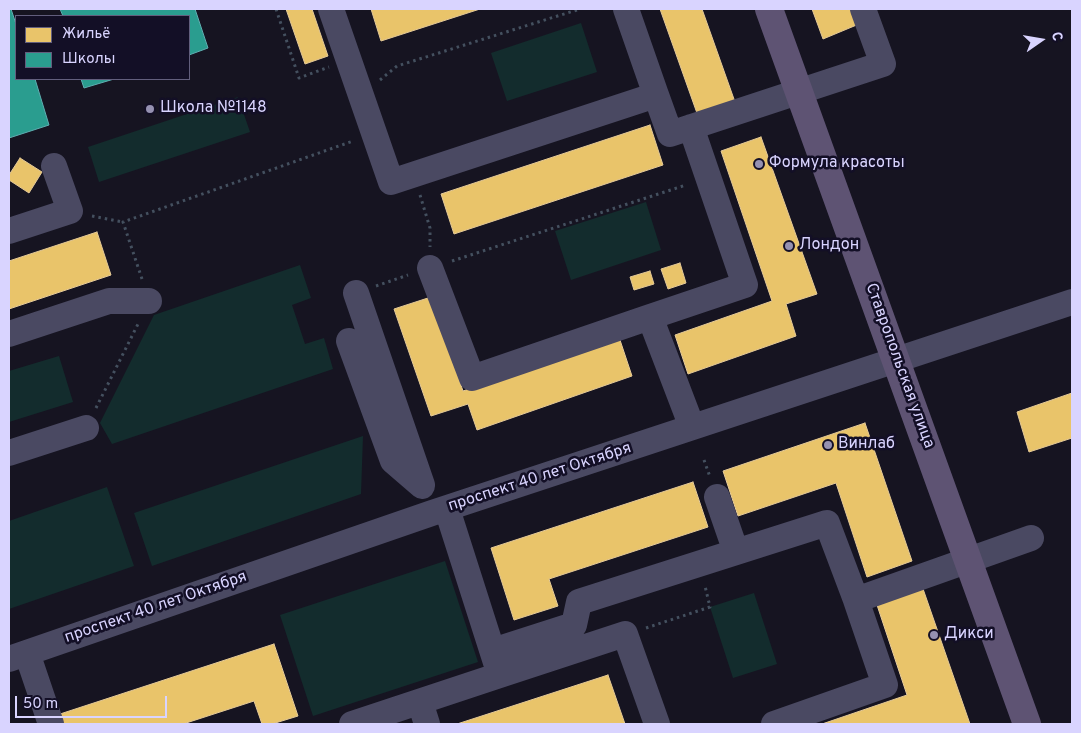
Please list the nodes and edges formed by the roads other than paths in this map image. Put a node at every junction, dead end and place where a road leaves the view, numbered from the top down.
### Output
1 (331, 9) edge
2 (626, 9) edge
3 (769, 9) edge
4 (863, 9) edge
5 (799, 92) junction
6 (656, 95) junction
7 (691, 127) junction
8 (54, 166) dead end
9 (9, 231) edge
10 (430, 268) road end
11 (356, 294) road end
12 (149, 302) road end
13 (1072, 302) edge
14 (650, 317) junction
15 (9, 334) edge
16 (349, 341) dead end
17 (897, 359) junction
18 (692, 427) junction
19 (86, 428) road end
20 (9, 453) edge
21 (422, 485) junction
22 (717, 497) dead end
23 (439, 511) junction
24 (1031, 538) dead end
25 (736, 552) junction
26 (968, 560) junction
27 (856, 600) junction
28 (18, 656) edge
29 (496, 663) junction
30 (423, 713) edge
31 (50, 724) edge
32 (352, 724) edge
33 (657, 724) edge
34 (774, 724) edge
35 (1027, 724) edge

1 - 6 street
2 - 6 street
3 - 5 main road, Ставропольская улица
4 - 5 street
5 - 7 street
5 - 17 main road, Ставропольская улица
6 - 7 street
7 - 14 street
8 - 9 street
10 - 14 street
11 - 21 street
12 - 15 street
13 - 17 street, проспект 40 лет Октября
14 - 18 street
16 - 21 street
17 - 18 street, проспект 40 лет Октября
17 - 26 main road, Ставропольская улица
18 - 23 street, проспект 40 лет Октября
19 - 20 street
21 - 23 street
22 - 25 street
23 - 28 street, проспект 40 лет Октября
23 - 29 street
24 - 26 street
25 - 27 street
25 - 29 street
26 - 27 street
26 - 35 main road, Ставропольская улица
27 - 34 street
28 - 31 street
29 - 30 street
29 - 33 street
30 - 32 street

